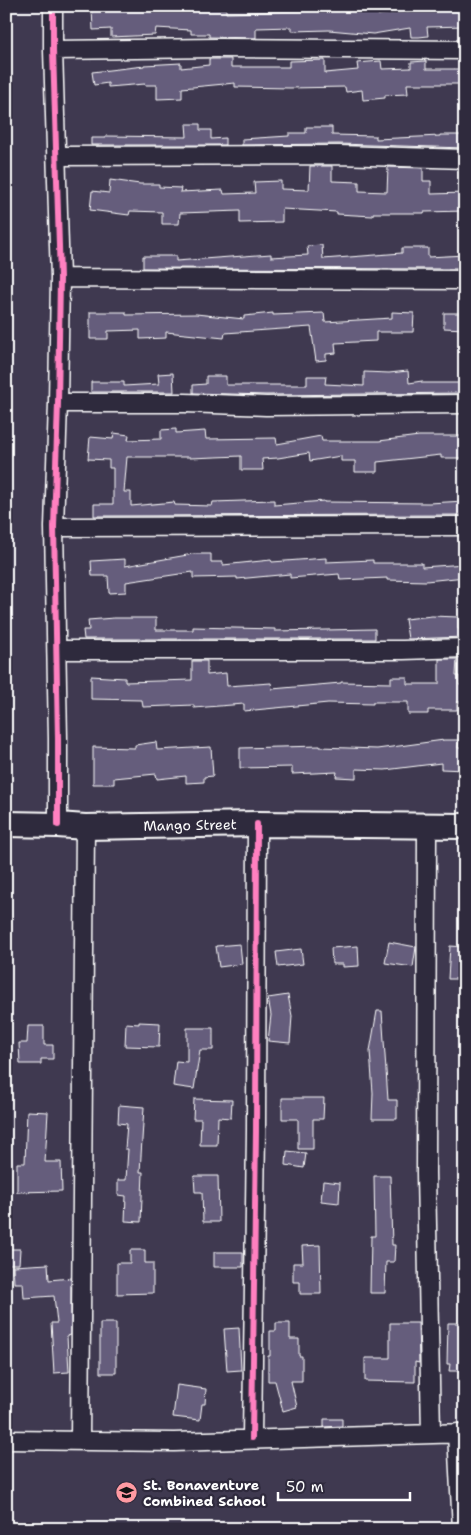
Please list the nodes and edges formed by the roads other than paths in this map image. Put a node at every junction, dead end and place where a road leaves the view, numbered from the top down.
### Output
1 (53, 6) edge
2 (53, 50) junction
3 (465, 50) edge
4 (56, 156) junction
5 (465, 159) edge
6 (60, 278) junction
7 (465, 280) edge
8 (58, 403) junction
9 (465, 404) edge
10 (54, 526) junction
11 (465, 526) edge
12 (465, 648) edge
13 (57, 650) junction
14 (6, 824) edge
15 (257, 824) junction
16 (58, 825) junction
17 (427, 826) junction
18 (465, 826) edge
19 (85, 827) junction
20 (461, 1433) edge
21 (431, 1434) junction
22 (252, 1438) junction
23 (6, 1440) edge
24 (80, 1441) junction
25 (462, 1529) edge

1 - 2 street
2 - 3 street
2 - 4 street
4 - 5 street
4 - 6 street
6 - 7 street
6 - 8 street
8 - 9 street
8 - 10 street
10 - 11 street
10 - 13 street
12 - 13 street
13 - 16 street
14 - 16 main road, Mango Street
15 - 17 main road, Mango Street
15 - 19 main road, Mango Street
15 - 22 street
16 - 19 main road, Mango Street
17 - 18 main road, Mango Street
17 - 21 street
19 - 24 street
20 - 21 street
20 - 25 street
21 - 22 street
22 - 24 street
23 - 24 street

